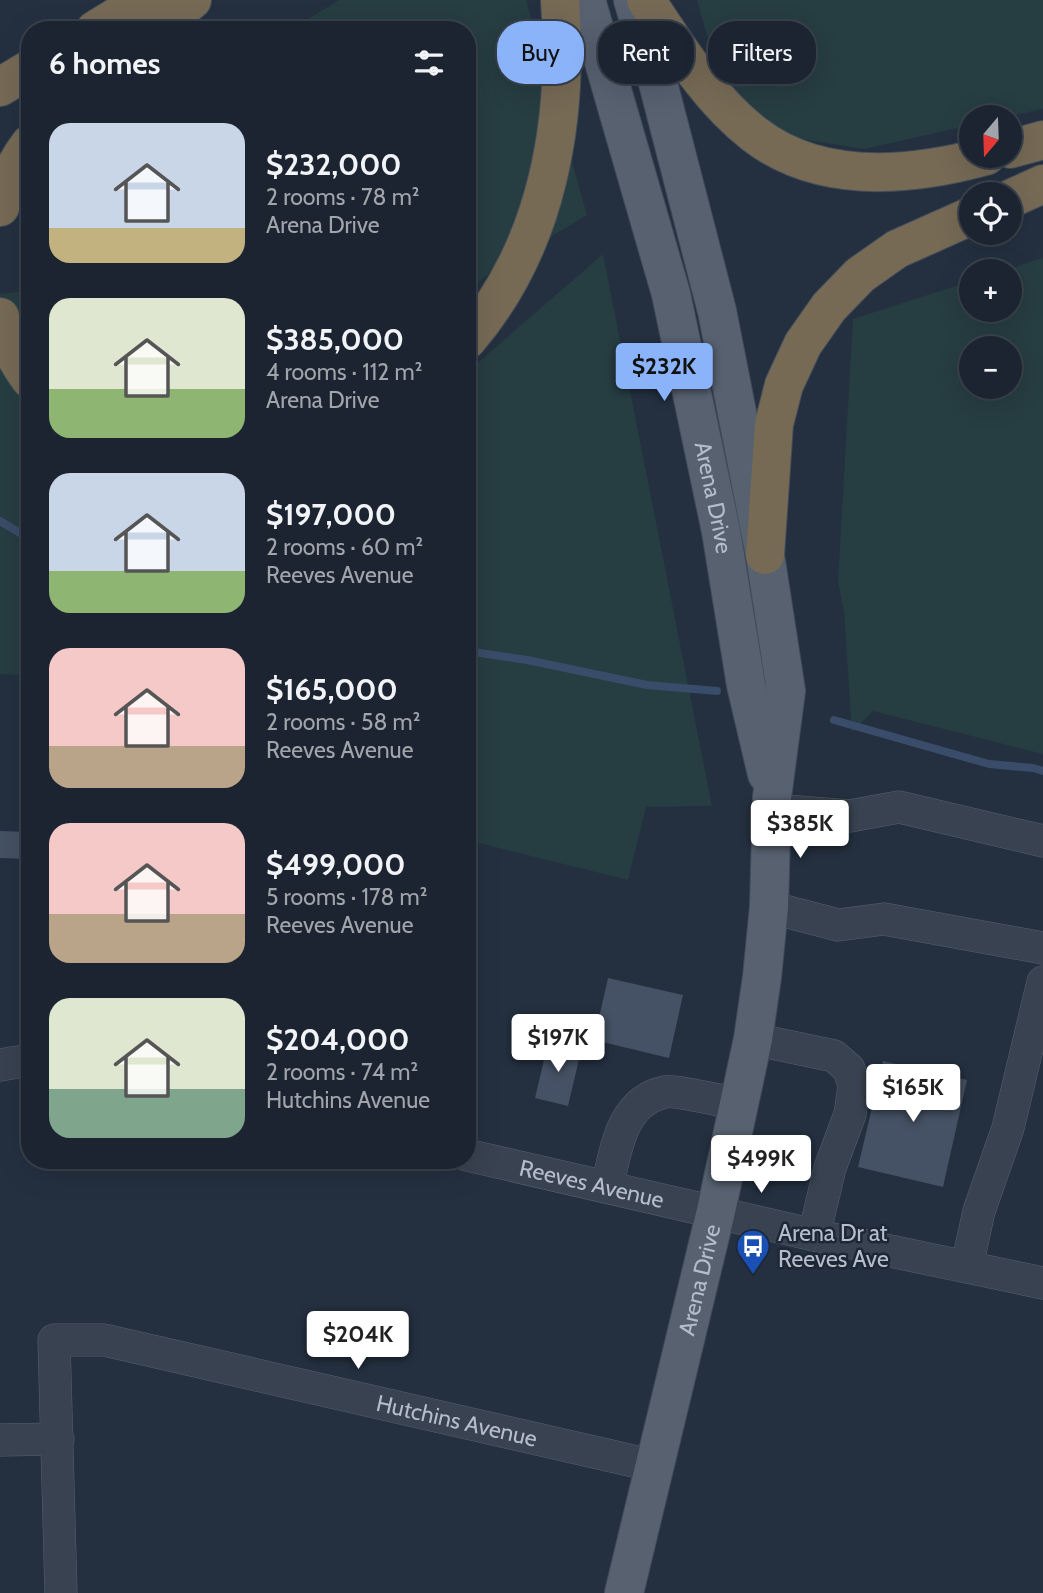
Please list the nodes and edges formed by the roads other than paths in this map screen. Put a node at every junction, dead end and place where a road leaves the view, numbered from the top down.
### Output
1 (144, 0) edge
2 (192, 0) edge
3 (560, 0) edge
4 (586, 0) edge
5 (634, 0) edge
6 (646, 0) edge
7 (110, 21) edge
8 (167, 21) edge
9 (21, 75) edge
10 (0, 88) edge
11 (1043, 140) edge
12 (1022, 146) edge
13 (21, 157) edge
14 (959, 161) edge
15 (1043, 184) edge
16 (1022, 194) edge
17 (0, 206) edge
18 (959, 221) edge
19 (0, 317) edge
20 (476, 328) edge
21 (21, 368) edge
22 (765, 555) junction
23 (773, 804) junction
24 (1043, 841) edge
25 (769, 907) junction
26 (1043, 948) edge
27 (1043, 982) edge
28 (753, 1040) junction
29 (21, 1062) edge
30 (0, 1065) edge
31 (740, 1104) junction
32 (476, 1157) edge
33 (607, 1187) junction
34 (716, 1211) junction
35 (814, 1235) junction
36 (967, 1266) junction
37 (1043, 1283) edge
38 (58, 1439) junction
39 (0, 1440) edge
40 (654, 1466) junction
41 (61, 1593) edge
42 (624, 1593) edge

1 - 7 highway
2 - 8 highway
3 - 20 highway
4 - 23 main road, Arena Drive
5 - 22 main road, Arena Drive
6 - 14 highway
9 - 10 highway
11 - 12 highway
13 - 17 highway
15 - 16 highway
18 - 22 highway
19 - 21 highway
22 - 23 main road, Arena Drive
23 - 24 street
23 - 25 main road, Arena Drive
25 - 26 street
25 - 28 main road, Arena Drive
27 - 36 street
28 - 31 main road, Arena Drive
28 - 35 street
29 - 30 street
31 - 33 street
31 - 34 main road, Arena Drive
32 - 33 street, Reeves Avenue
33 - 34 street, Reeves Avenue
34 - 35 street, Reeves Avenue
34 - 40 main road, Arena Drive
35 - 36 street, Reeves Avenue
36 - 37 street, Reeves Avenue
38 - 39 street
38 - 40 street, Hutchins Avenue
38 - 41 street
40 - 42 main road, Arena Drive

